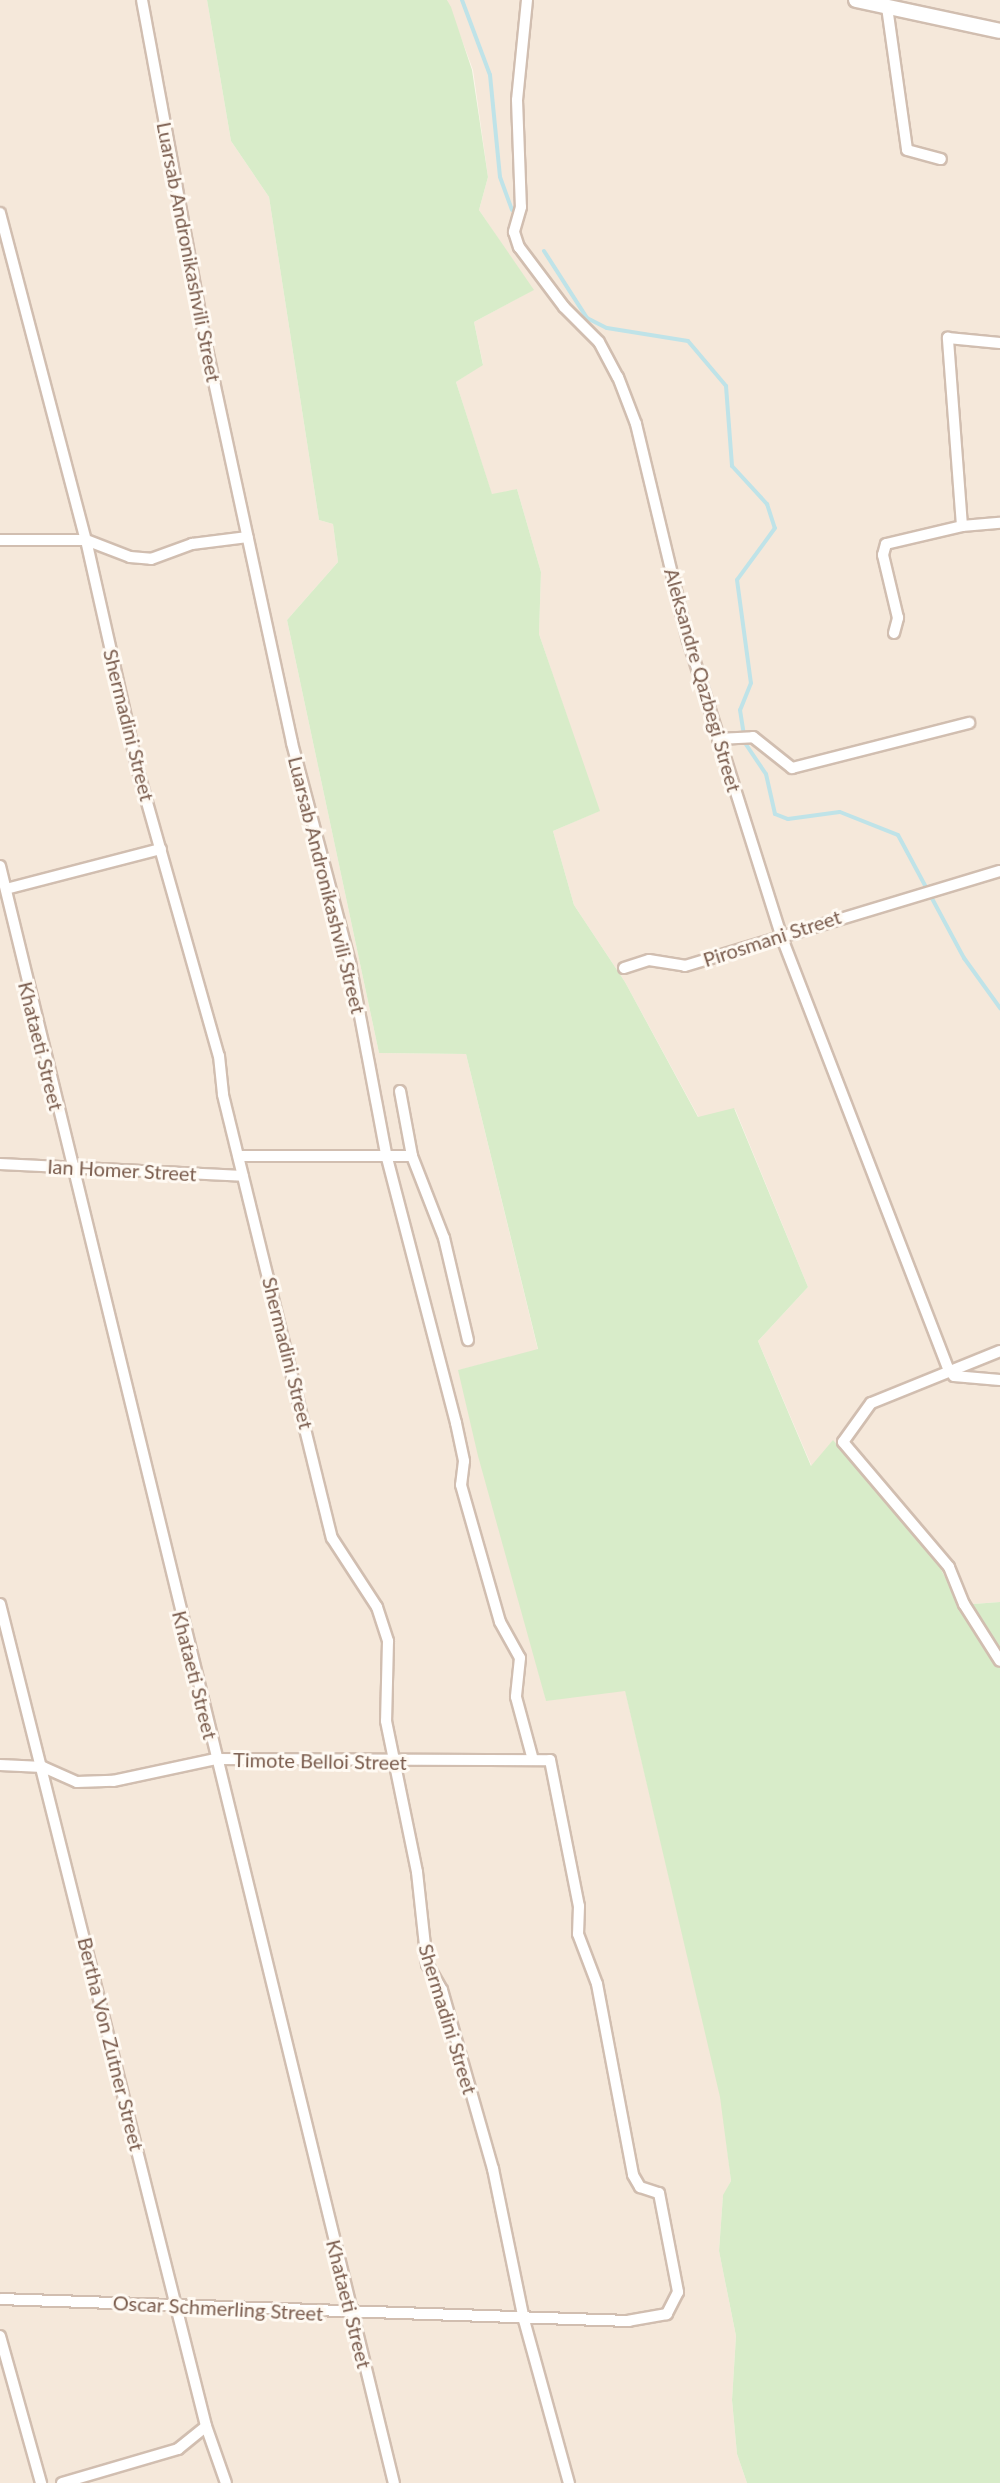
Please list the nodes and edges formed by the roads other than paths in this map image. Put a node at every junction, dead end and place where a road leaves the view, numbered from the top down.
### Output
1 (142, 0) edge
2 (527, 0) edge
3 (856, 0) edge
4 (887, 7) junction
5 (1000, 31) edge
6 (941, 159) dead end
7 (0, 213) edge
8 (1000, 343) edge
9 (1000, 523) edge
10 (962, 526) junction
11 (248, 537) junction
12 (0, 540) edge
13 (86, 540) junction
14 (894, 633) dead end
15 (969, 723) dead end
16 (723, 738) junction
17 (161, 849) junction
18 (0, 866) edge
19 (1000, 871) edge
20 (6, 889) junction
21 (782, 938) junction
22 (624, 968) dead end
23 (400, 1091) dead end
24 (239, 1156) junction
25 (412, 1156) junction
26 (387, 1158) junction
27 (0, 1164) edge
28 (71, 1166) junction
29 (243, 1176) junction
30 (468, 1340) dead end
31 (1000, 1351) edge
32 (948, 1368) junction
33 (1000, 1380) edge
34 (0, 1604) edge
35 (1000, 1661) edge
36 (216, 1759) junction
37 (533, 1760) junction
38 (397, 1762) junction
39 (0, 1765) edge
40 (43, 1767) junction
41 (659, 2193) joint
42 (0, 2299) edge
43 (177, 2306) junction
44 (351, 2314) junction
45 (524, 2320) junction
46 (0, 2336) edge
47 (206, 2426) junction
48 (41, 2483) edge
49 (62, 2483) edge
50 (226, 2483) edge
51 (394, 2483) edge
52 (569, 2483) edge

1 - 11 street, Luarsab Andronikashvili Street
2 - 16 street, Aleksandre Qazbegi Street
3 - 4 street
4 - 5 street
4 - 6 street
7 - 13 street, Shermadini Street
8 - 10 street
9 - 10 street
10 - 14 street
11 - 13 street
11 - 26 street, Luarsab Andronikashvili Street
12 - 13 street
13 - 17 street, Shermadini Street
15 - 16 street
16 - 21 street, Aleksandre Qazbegi Street
17 - 20 street
17 - 24 street, Shermadini Street
18 - 20 street, Khataeti Street
19 - 21 street, Pirosmani Street
20 - 28 street, Khataeti Street
21 - 22 street, Pirosmani Street
21 - 32 street, Aleksandre Qazbegi Street
23 - 25 street
24 - 26 street
24 - 29 street, Shermadini Street
25 - 26 street
25 - 30 street
26 - 37 street, Luarsab Andronikashvili Street
27 - 28 street, Ian Homer Street
28 - 29 street, Ian Homer Street
28 - 36 street, Khataeti Street
29 - 38 street, Shermadini Street
31 - 32 street
32 - 33 street
32 - 35 street
34 - 40 street, Bertha Von Zutner Street
36 - 38 street, Timote Belloi Street
36 - 40 street, Timote Belloi Street
36 - 44 street, Khataeti Street
37 - 38 street, Timote Belloi Street
37 - 41 street, Timote Belloi Street
38 - 45 street, Shermadini Street
39 - 40 street, Timote Belloi Street
40 - 43 street, Bertha Von Zutner Street
41 - 45 street, Oscar Schmerling Street
42 - 43 street, Oscar Schmerling Street
43 - 44 street, Oscar Schmerling Street
43 - 47 street, Bertha Von Zutner Street
44 - 45 street, Oscar Schmerling Street
44 - 51 street, Khataeti Street
45 - 52 street, Shermadini Street
46 - 48 street
47 - 49 street
47 - 50 street, Bertha Von Zutner Street

